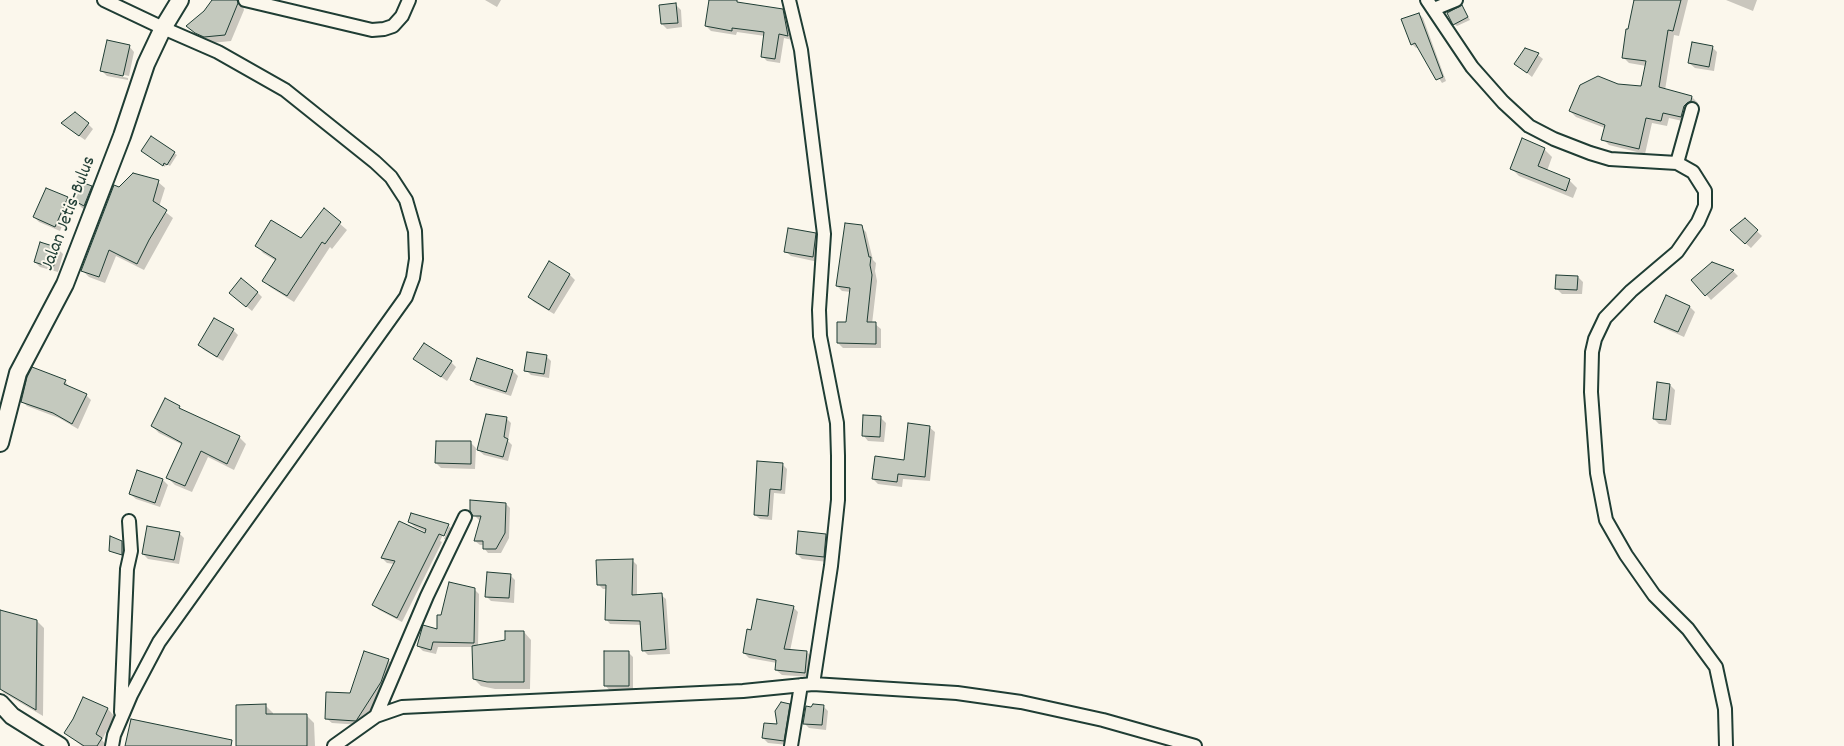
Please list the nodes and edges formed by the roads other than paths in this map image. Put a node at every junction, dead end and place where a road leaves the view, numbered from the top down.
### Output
1 (104, 0) edge
2 (180, 0) edge
3 (245, 0) edge
4 (409, 0) edge
5 (1456, 0) edge
6 (786, 1) edge
7 (1430, 5) edge
8 (163, 28) junction
9 (1692, 108) dead end
10 (1677, 163) junction
11 (0, 443) edge
12 (465, 517) dead end
13 (129, 522) dead end
14 (807, 685) junction
15 (0, 703) edge
16 (376, 716) junction
17 (120, 719) junction
18 (60, 746) edge
19 (112, 746) edge
20 (334, 746) edge
21 (791, 746) edge
22 (1195, 746) edge
23 (1726, 746) edge

1 - 8 street
2 - 8 street, Jalan Jetis-Bulus
3 - 4 street
5 - 7 street
6 - 14 street
7 - 10 street
8 - 11 street, Jalan Jetis-Bulus
8 - 17 street
9 - 10 street
10 - 23 street
12 - 16 street
13 - 17 street
14 - 16 street
14 - 21 street
14 - 22 street
15 - 18 street
16 - 20 street
17 - 19 street

